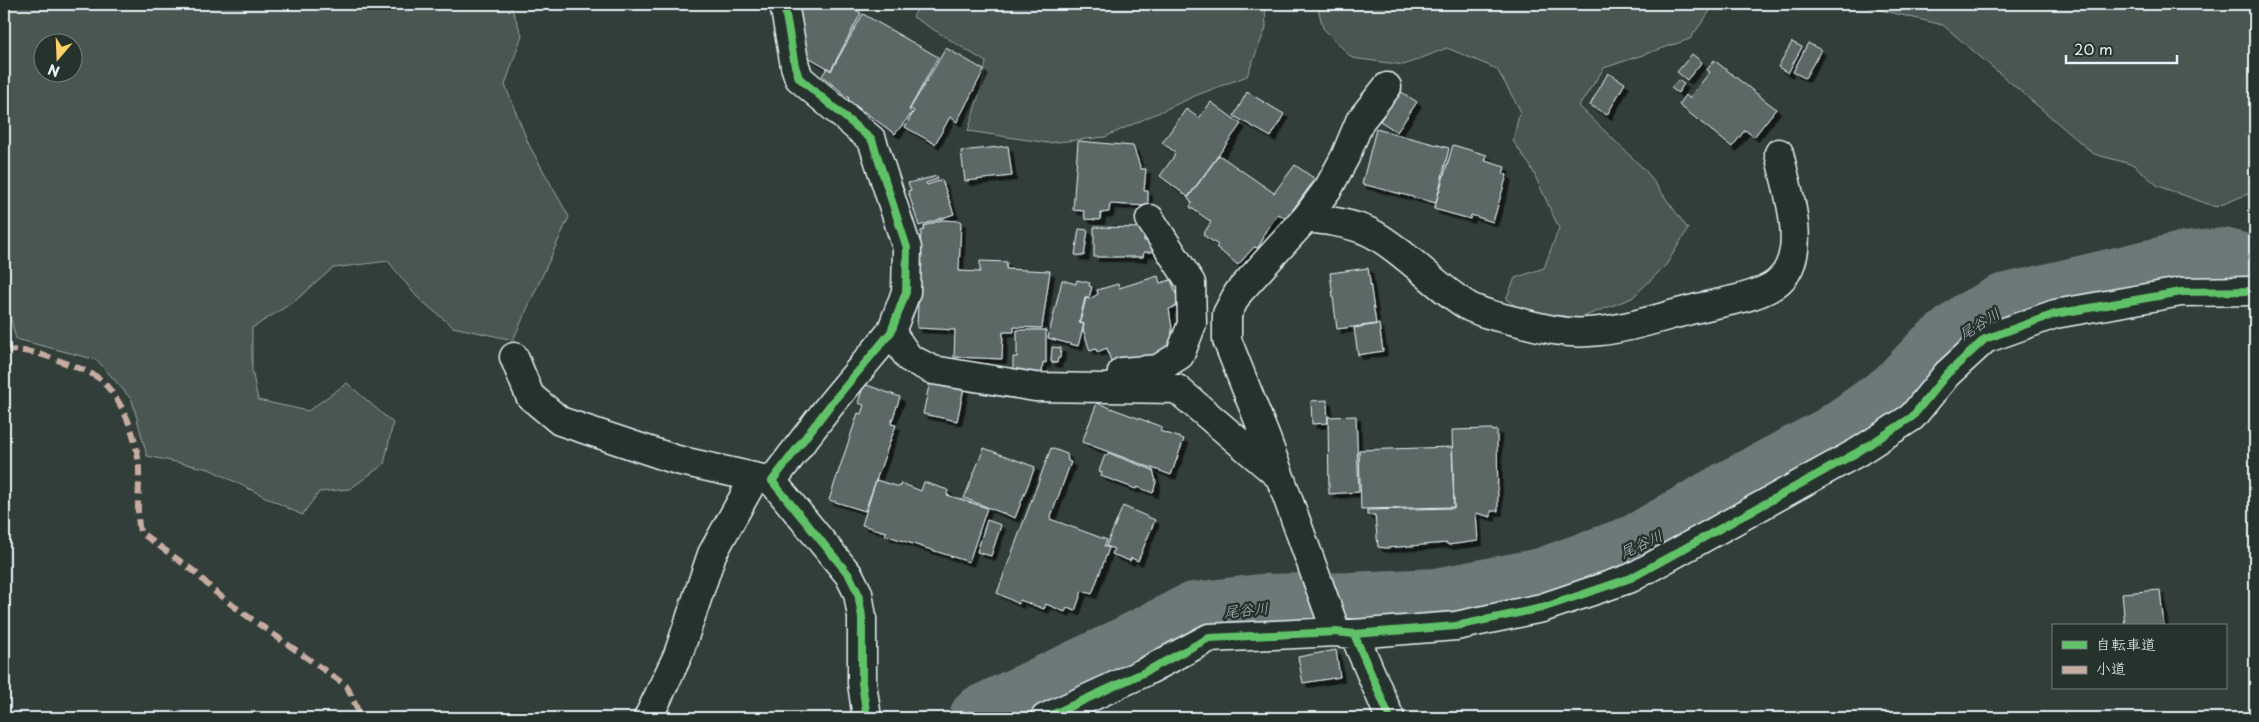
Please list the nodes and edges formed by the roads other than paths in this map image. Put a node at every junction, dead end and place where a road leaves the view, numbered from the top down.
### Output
1 (784, 4) edge
2 (1387, 87) dead end
3 (1779, 153) dead end
4 (1306, 218) junction
5 (1150, 219) dead end
6 (2255, 291) edge
7 (891, 332) junction
8 (514, 357) dead end
9 (1083, 386) junction
10 (1280, 477) junction
11 (763, 479) junction
12 (1345, 633) junction
13 (648, 718) edge
14 (867, 718) edge
15 (1045, 718) edge
16 (1390, 718) edge

1 - 7 street
2 - 4 street
3 - 4 street
4 - 10 street
5 - 9 street
6 - 12 street
7 - 9 street
7 - 11 street
8 - 11 street
9 - 10 street
10 - 12 street
11 - 13 street
11 - 14 street
12 - 15 street
12 - 16 street

